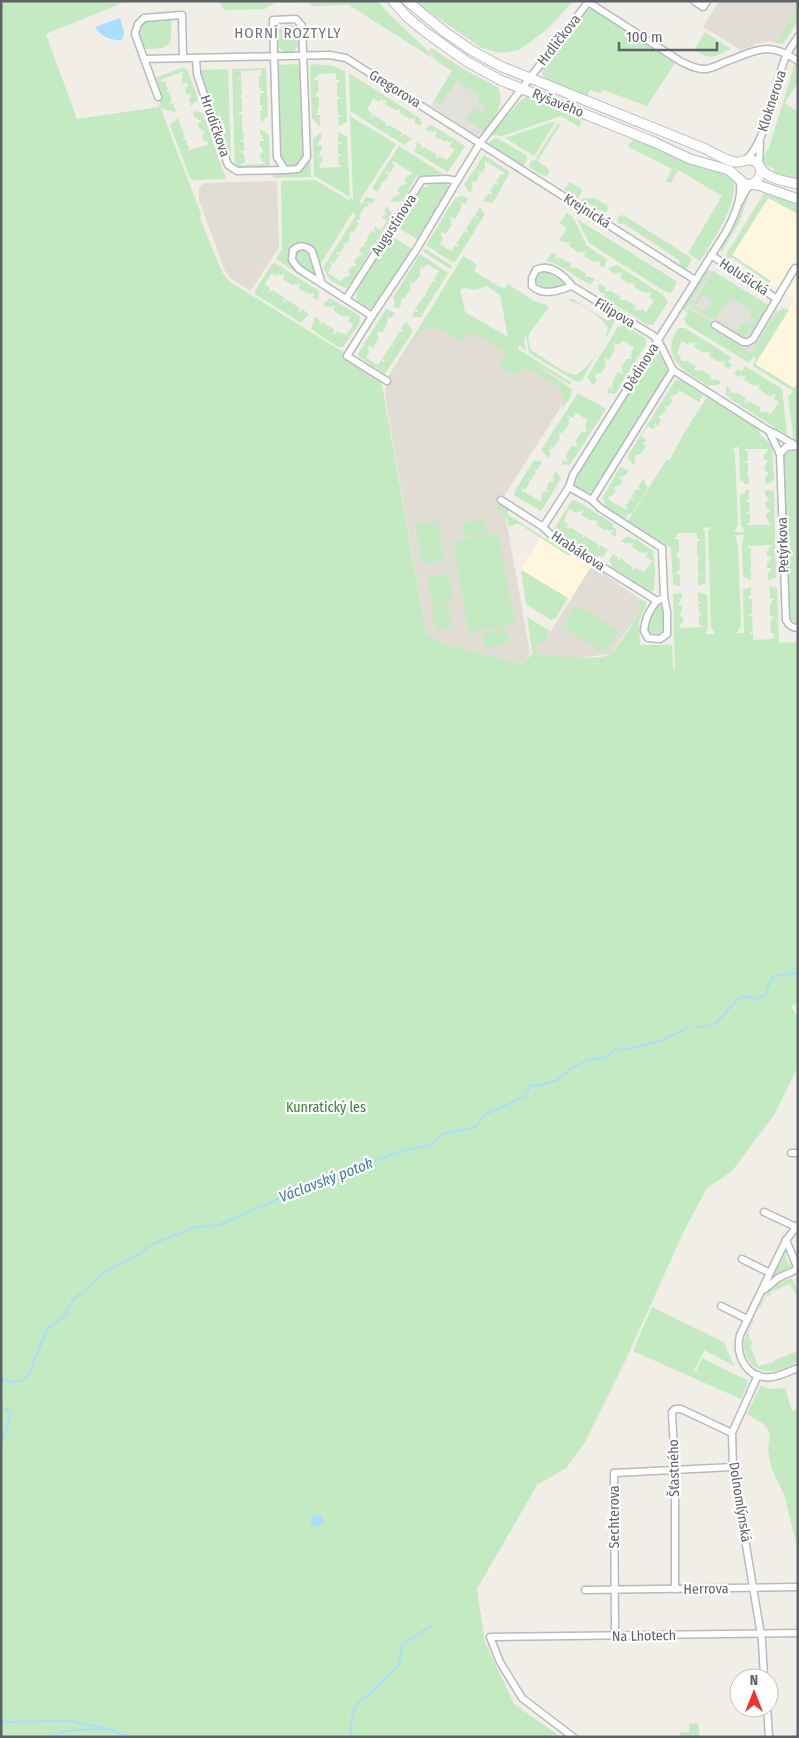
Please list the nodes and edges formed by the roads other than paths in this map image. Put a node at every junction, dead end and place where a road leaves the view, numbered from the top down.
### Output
1 (393, 1) edge
2 (407, 1) edge
3 (694, 1) edge
4 (707, 1) edge
5 (588, 2) edge
6 (798, 37) edge
7 (787, 54) junction
8 (304, 55) junction
9 (274, 57) junction
10 (183, 58) junction
11 (196, 58) junction
12 (144, 59) junction
13 (798, 60) edge
14 (528, 79) junction
15 (521, 89) junction
16 (158, 97) dead end
17 (760, 139) junction
18 (480, 143) junction
19 (744, 161) junction
20 (760, 167) junction
21 (285, 170) junction
22 (738, 179) junction
23 (457, 181) junction
24 (752, 184) junction
25 (798, 184) edge
26 (798, 199) edge
27 (737, 207) junction
28 (711, 255) junction
29 (798, 269) edge
30 (695, 280) junction
31 (322, 284) junction
32 (572, 286) junction
33 (346, 299) junction
34 (777, 299) junction
35 (372, 316) junction
36 (714, 325) dead end
37 (658, 341) junction
38 (673, 370) junction
39 (387, 381) dead end
40 (769, 431) junction
41 (797, 446) edge
42 (780, 454) junction
43 (569, 487) junction
44 (501, 500) dead end
45 (592, 500) junction
46 (543, 527) junction
47 (664, 596) junction
48 (657, 601) junction
49 (798, 628) edge
50 (764, 1212) dead end
51 (797, 1226) edge
52 (786, 1240) junction
53 (742, 1259) dead end
54 (798, 1269) edge
55 (770, 1273) junction
56 (758, 1298) junction
57 (721, 1306) dead end
58 (747, 1319) junction
59 (798, 1368) edge
60 (758, 1375) junction
61 (732, 1433) junction
62 (733, 1467) junction
63 (675, 1470) junction
64 (798, 1587) edge
65 (753, 1588) junction
66 (675, 1589) junction
67 (585, 1590) dead end
68 (614, 1590) junction
69 (760, 1633) junction
70 (798, 1633) edge
71 (615, 1636) junction
72 (763, 1668) edge
73 (767, 1718) edge
74 (573, 1737) edge
75 (769, 1737) edge

1 - 15 main road, Ryšavého
2 - 14 main road, Ryšavého
3 - 4 street
5 - 7 street
5 - 14 street, Hrdličkova
6 - 7 street, Kloknerova
7 - 13 street
7 - 17 street, Kloknerova
8 - 9 street, Gregorova
8 - 9 street
8 - 18 street, Gregorova
8 - 21 street, Hrudičkova
9 - 11 street, Gregorova
9 - 21 street
10 - 11 street, Gregorova
10 - 12 street, Gregorova
10 - 12 street
11 - 21 street, Hrudičkova
12 - 16 street
14 - 15 street
14 - 19 main road, Ryšavého
15 - 18 street
15 - 22 main road, Ryšavého
17 - 19 street, Kloknerova
17 - 20 street, Kloknerova
18 - 23 street
18 - 30 street, Krejnická
19 - 20 main road, Ryšavého
19 - 22 main road
20 - 24 main road
20 - 25 main road, Ryšavého
22 - 24 main road, Ryšavého
22 - 27 street, Dědinova
23 - 33 street, Augustinova
23 - 35 street
24 - 26 main road, Ryšavého
24 - 27 street, Dědinova
27 - 28 street, Dědinova
28 - 30 street, Dědinova
28 - 34 street, Holušická
29 - 34 street
30 - 37 street, Dědinova
31 - 31 street
31 - 33 street
32 - 32 street, Filipova
32 - 37 street, Filipova
33 - 35 street
34 - 36 street
35 - 39 street
37 - 38 street
37 - 43 street, Dědinova
38 - 40 street
38 - 45 street, Dědinova
40 - 41 street
40 - 42 street, Petýrkova
41 - 42 street
42 - 49 street, Petýrkova
43 - 45 street
43 - 46 street, Dědinova
44 - 46 street, Hrabákova
45 - 47 street
46 - 48 street, Hrabákova
47 - 48 street
47 - 48 street
50 - 51 street
51 - 52 street
52 - 54 street
52 - 55 street
53 - 55 street
54 - 56 street
55 - 56 street
56 - 58 street
57 - 58 street
58 - 60 street
59 - 60 street
60 - 61 street, Dolnomlýnská
61 - 62 street, Dolnomlýnská
61 - 63 street, Šťastného
62 - 63 street, Sechterova
62 - 65 street, Dolnomlýnská
63 - 66 street, Šťastného
63 - 68 street, Sechterova
64 - 65 street, Herrova
65 - 66 street, Herrova
65 - 69 street, Dolnomlýnská
66 - 68 street, Herrova
67 - 68 street
68 - 71 street, Sechterova
69 - 70 street, Na Lhotech
69 - 71 street, Na Lhotech
69 - 72 street, Dolnomlýnská
71 - 74 street, Na Lhotech
73 - 75 street

